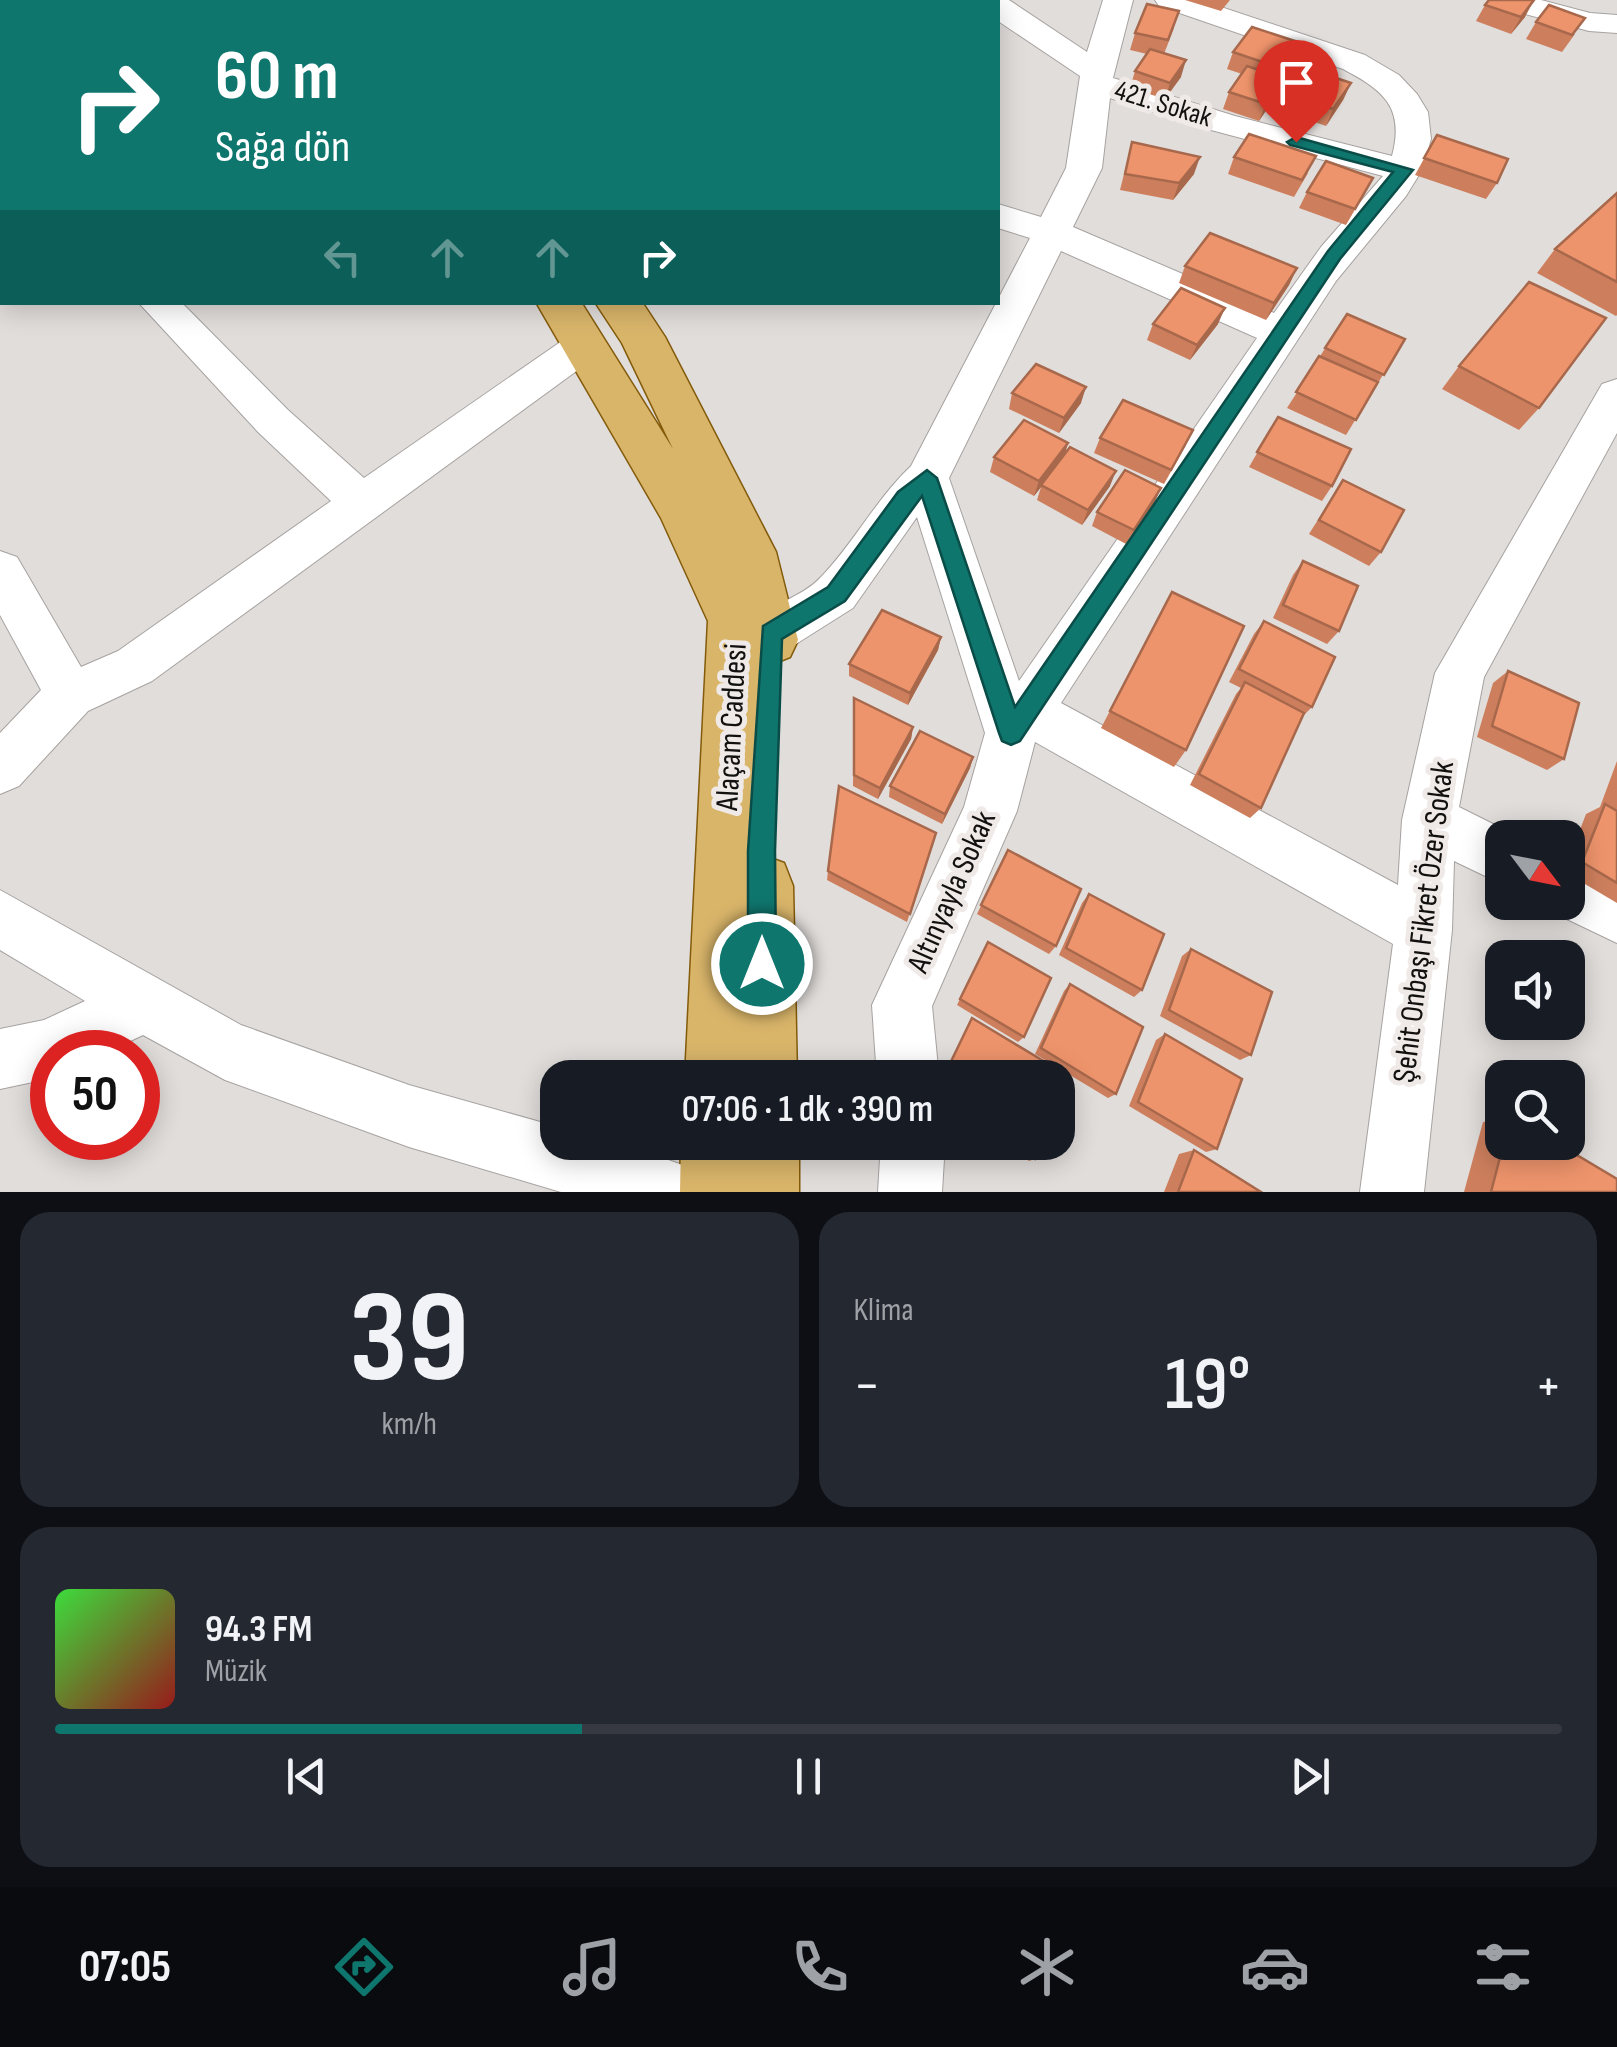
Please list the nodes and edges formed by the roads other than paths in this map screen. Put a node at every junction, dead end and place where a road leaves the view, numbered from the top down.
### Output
1 (1118, 0) edge
2 (1170, 0) edge
3 (1506, 0) edge
4 (1000, 9) edge
5 (1617, 24) edge
6 (1096, 78) junction
7 (1404, 170) junction
8 (1000, 217) edge
9 (1053, 233) junction
10 (160, 305) edge
11 (586, 317) edge
12 (1283, 333) junction
13 (1617, 395) edge
14 (927, 478) junction
15 (362, 502) junction
16 (0, 571) edge
17 (771, 634) junction
18 (70, 695) junction
19 (1019, 722) junction
20 (0, 770) edge
21 (1430, 820) junction
22 (1485, 848) edge
23 (1585, 899) edge
24 (1617, 915) edge
25 (0, 918) edge
26 (1423, 930) junction
27 (145, 1003) junction
28 (0, 1059) edge
29 (721, 1060) edge
30 (762, 1060) edge
31 (907, 1060) edge
32 (705, 1160) edge
33 (762, 1160) edge
34 (912, 1160) edge
35 (683, 1192) edge
36 (762, 1192) edge
37 (910, 1192) edge
38 (1392, 1192) edge

1 - 6 street
2 - 7 street
3 - 5 street
4 - 6 street, 421. Sokak
6 - 7 street, 421. Sokak
6 - 9 street
7 - 12 street
8 - 9 street
9 - 12 street
9 - 14 street
10 - 15 street
11 - 15 street
11 - 17 main road, Alaçam Caddesi
11 - 29 main road, Alaçam Caddesi
12 - 19 street
13 - 21 street, Şehit Onbaşı Fikret Özer Sokak
14 - 17 street
14 - 19 street
15 - 18 street
16 - 18 street
17 - 30 main road, Alaçam Caddesi
18 - 20 street
19 - 26 street
19 - 31 street, Altınyayla Sokak
21 - 22 street
21 - 26 street, Şehit Onbaşı Fikret Özer Sokak
23 - 24 street
25 - 27 street
26 - 38 street, Şehit Onbaşı Fikret Özer Sokak
27 - 28 street
27 - 35 street
32 - 35 main road
33 - 36 main road
34 - 37 street

